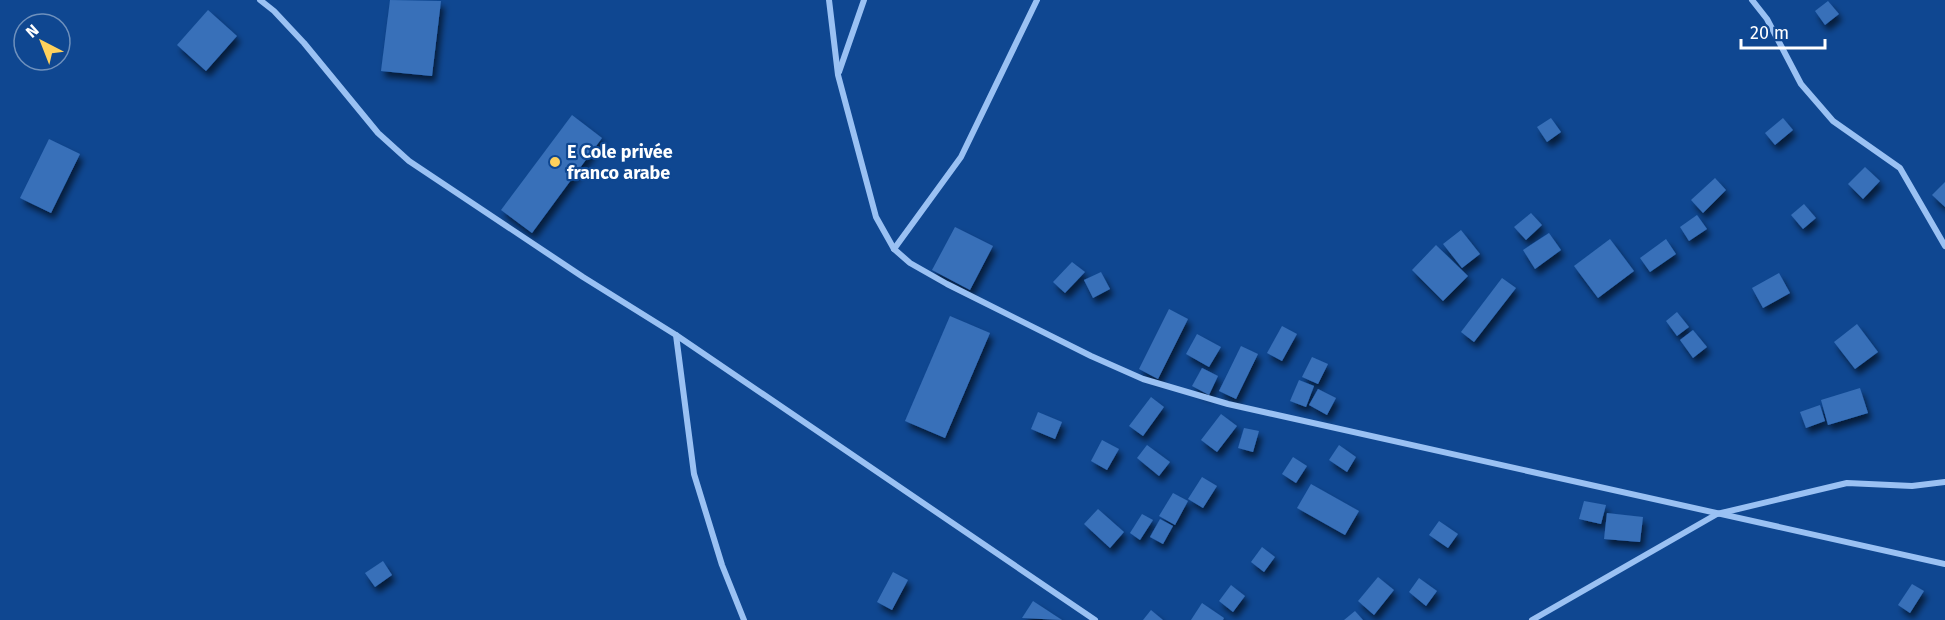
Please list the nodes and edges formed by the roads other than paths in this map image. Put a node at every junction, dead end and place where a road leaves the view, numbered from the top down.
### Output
1 (260, 0) edge
2 (829, 0) edge
3 (864, 0) edge
4 (1037, 0) edge
5 (1752, 0) edge
6 (838, 75) junction
7 (1945, 246) edge
8 (894, 249) junction
9 (676, 334) junction
10 (1945, 482) edge
11 (1717, 514) junction
12 (1945, 564) edge
13 (744, 620) edge
14 (1095, 620) edge
15 (1532, 620) edge

1 - 9 street
2 - 6 street
3 - 6 street
4 - 8 street
5 - 7 street
6 - 8 street
8 - 11 street
9 - 13 street
9 - 14 street
10 - 11 street
11 - 12 street
11 - 15 street

